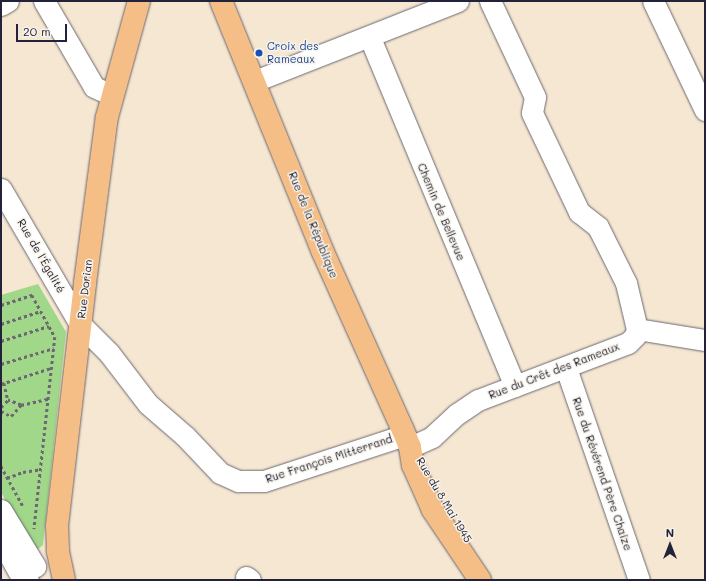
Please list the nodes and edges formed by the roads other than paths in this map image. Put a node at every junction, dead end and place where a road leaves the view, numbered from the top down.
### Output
1 (8, 1) edge
2 (44, 1) edge
3 (140, 1) edge
4 (221, 1) edge
5 (458, 1) edge
6 (490, 1) edge
7 (653, 1) edge
8 (1, 5) edge
9 (370, 38) junction
10 (256, 81) junction
11 (112, 95) junction
12 (705, 110) edge
13 (1, 189) edge
14 (80, 324) junction
15 (637, 329) junction
16 (705, 340) edge
17 (566, 368) junction
18 (514, 386) junction
19 (408, 441) junction
20 (1, 510) edge
21 (1, 540) edge
22 (32, 573) edge
23 (64, 580) edge
24 (480, 580) edge
25 (496, 580) edge
26 (639, 580) edge

1 - 8 street
2 - 11 street
3 - 11 main road, Rue Dorian
4 - 10 main road, Rue de la République
5 - 9 street
6 - 15 street
7 - 12 street
9 - 10 street
9 - 18 street, Chemin de Bellevue
10 - 19 main road, Rue de la République
11 - 14 main road, Rue Dorian
13 - 14 street, Rue de l'Égalité
14 - 19 street, Rue François Mitterrand
14 - 23 main road, Rue Dorian
15 - 16 street
15 - 17 street, Rue du Crêt des Rameaux
17 - 18 street, Rue du Crêt des Rameaux
17 - 26 street, Rue du Révérend Père Chaize
18 - 19 street, Rue du Crêt des Rameaux
19 - 24 main road, Rue du 8 Mai 1945
19 - 25 main road, Rue du 8 Mai 1945
20 - 22 street
21 - 22 street

